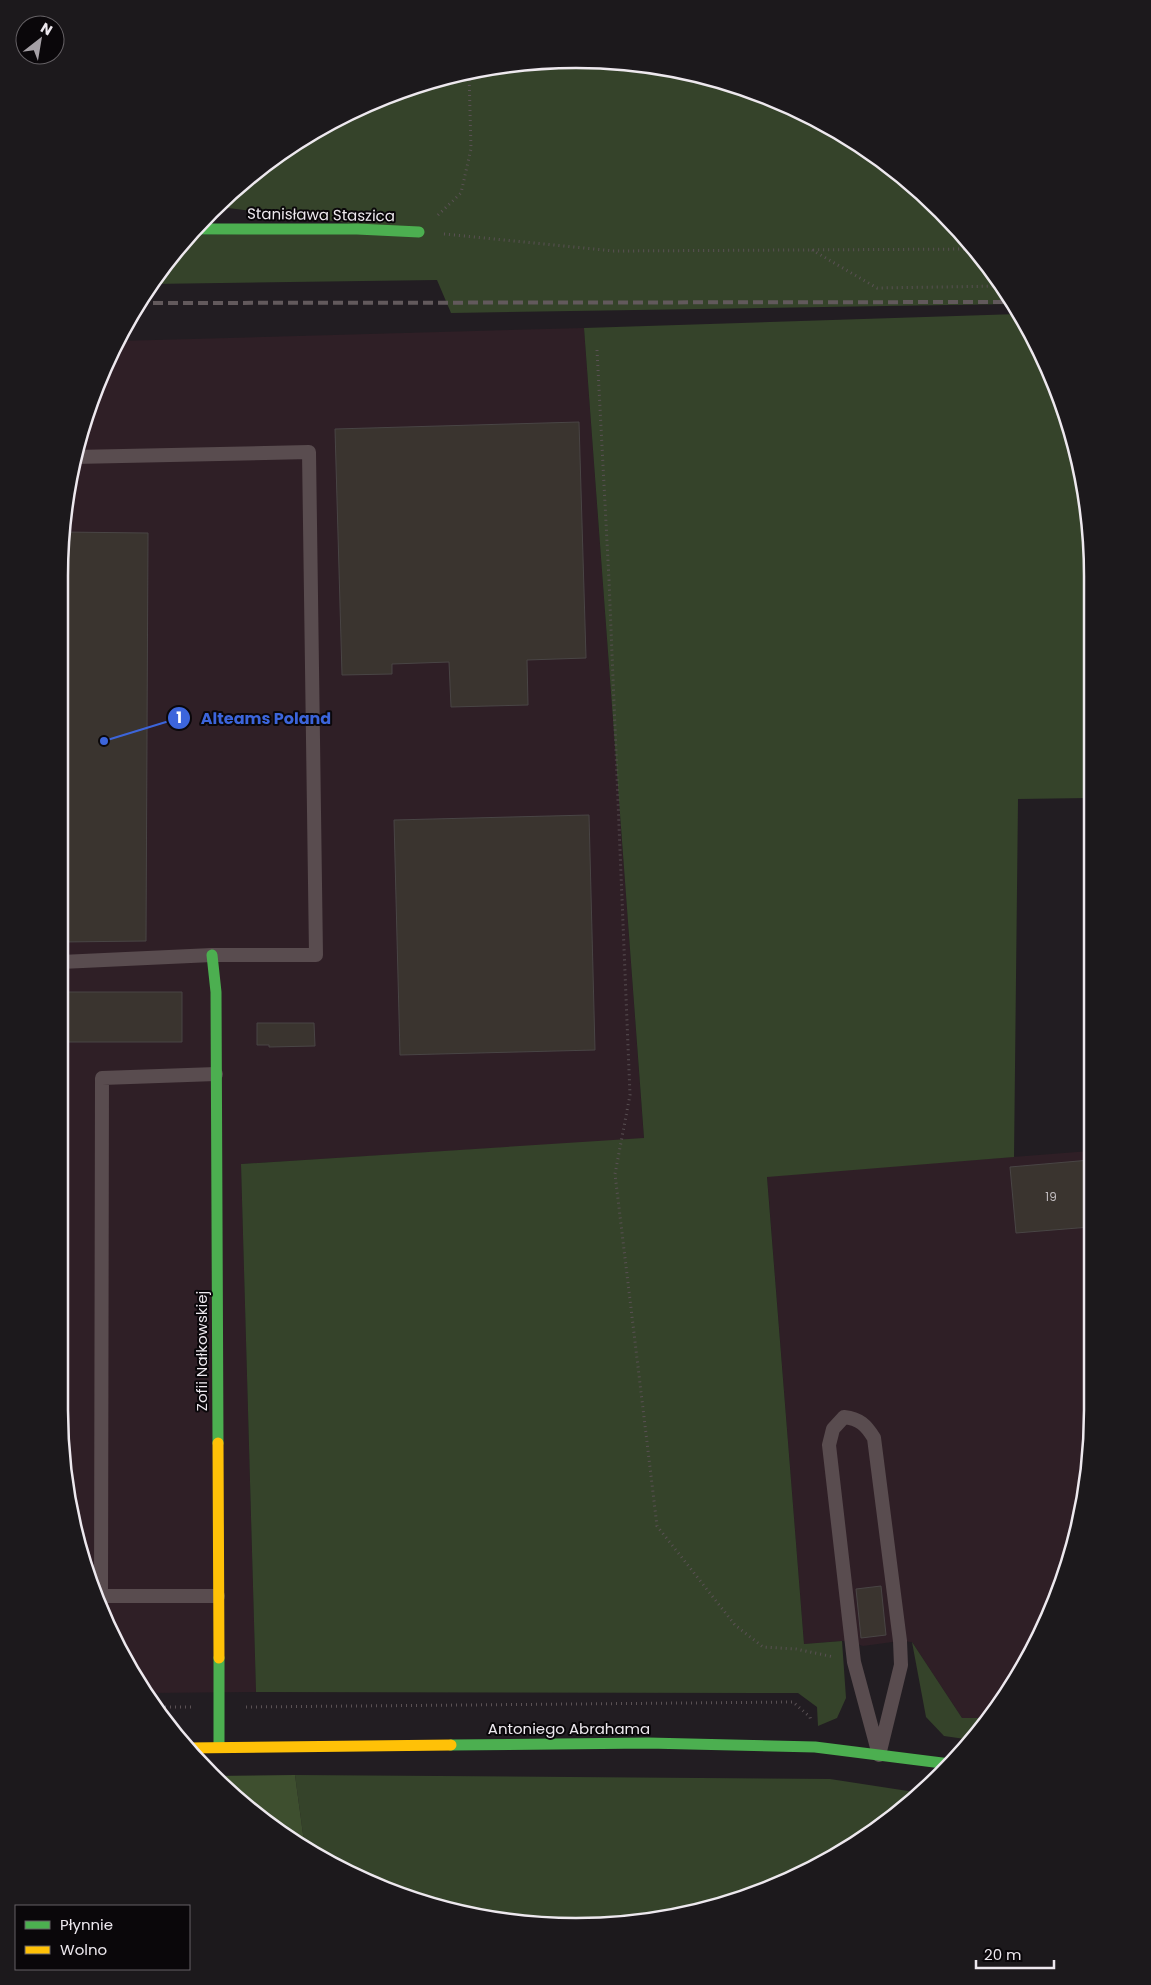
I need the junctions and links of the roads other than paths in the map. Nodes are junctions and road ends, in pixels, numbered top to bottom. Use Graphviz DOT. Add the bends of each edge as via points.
graph roads {
  1 [pos="205,229"];
  2 [pos="418,232"];
  3 [pos="82,457"];
  4 [pos="212,955"];
  5 [pos="68,962"];
  6 [pos="216,1074"];
  7 [pos="101,1591"];
  8 [pos="103,1596"];
  9 [pos="218,1596"];
  10 [pos="198,1748"];
  11 [pos="218,1748"];
  12 [pos="879,1755"];
  13 [pos="940,1763"];
  1 -- 2 [label="street, Stanisława Staszica" via="358,228"];
  3 -- 4 [label="lane" via="309,452 316,955"];
  4 -- 5 [label="lane"];
  4 -- 6 [label="street, Zofii Nałkowskiej" via="216,992"];
  6 -- 7 [label="lane" via="102,1078"];
  6 -- 9 [label="street, Zofii Nałkowskiej"];
  8 -- 9 [label="lane"];
  9 -- 11 [label="street, Zofii Nałkowskiej"];
  10 -- 11 [label="street, Antoniego Abrahama"];
  11 -- 12 [label="street, Antoniego Abrahama" via="648,1744 815,1747"];
  12 -- 12 [label="lane" via="854,1662 829,1445 833,1429 844,1417 866,1425 874,1438 900,1641 901,1665"];
  12 -- 13 [label="street, Antoniego Abrahama"];
}
